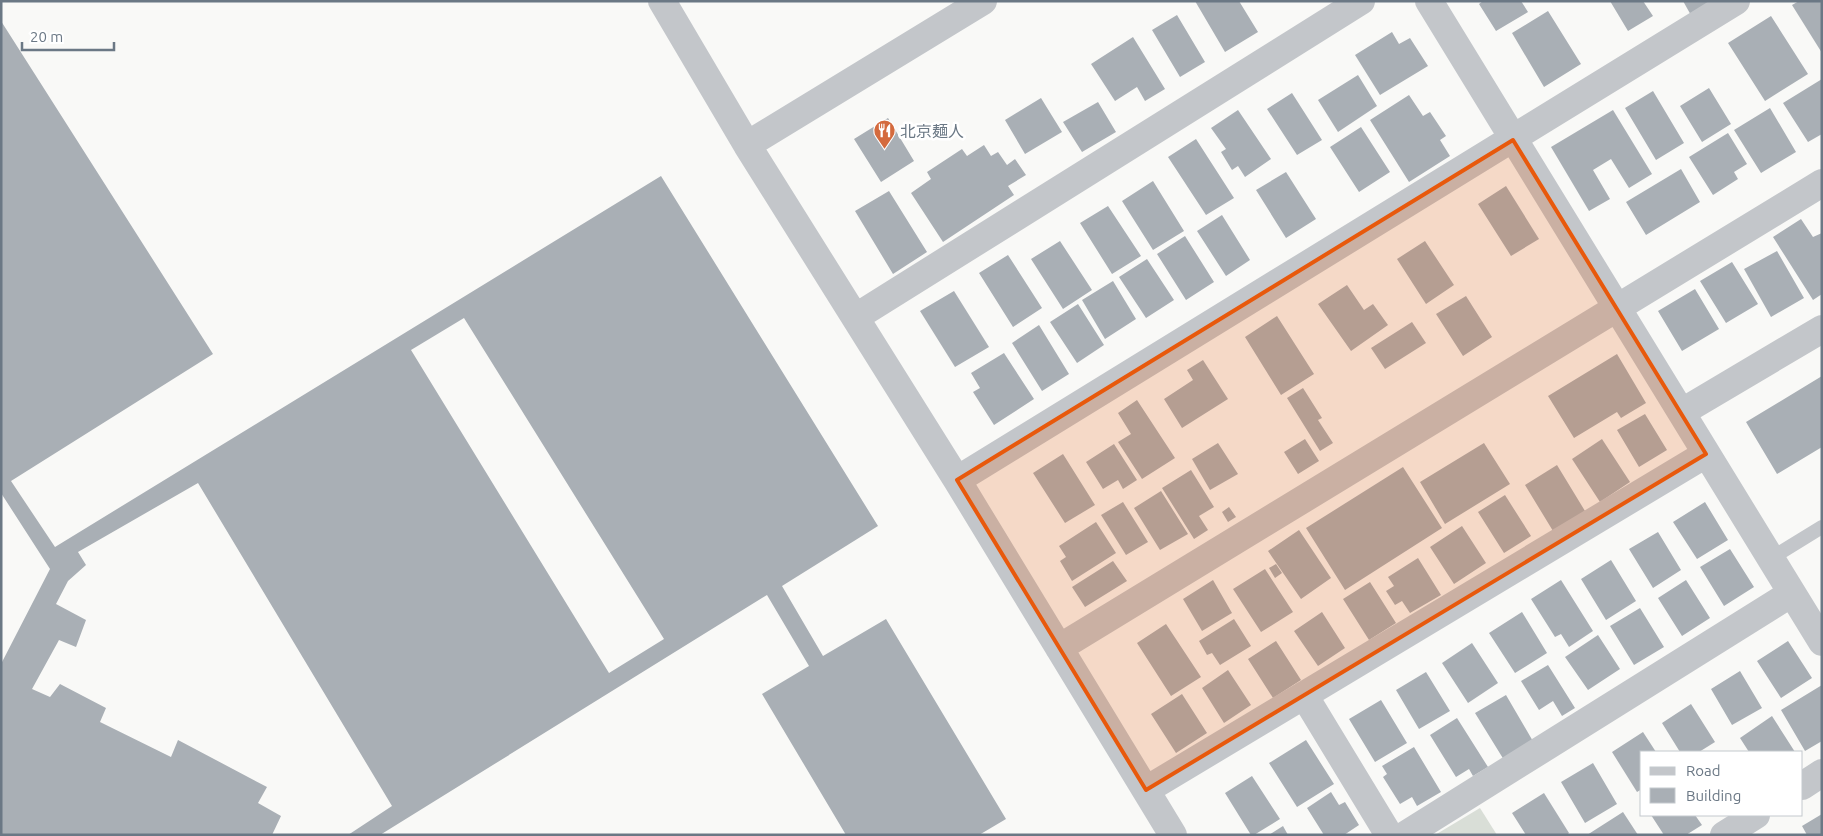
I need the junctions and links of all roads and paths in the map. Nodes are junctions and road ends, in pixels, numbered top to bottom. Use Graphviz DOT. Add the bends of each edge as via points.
graph roads {
  1 [pos="662,1"];
  2 [pos="983,1"];
  3 [pos="1361,1"];
  4 [pos="1429,1"];
  5 [pos="1736,1"];
  6 [pos="1513,140"];
  7 [pos="747,145"];
  8 [pos="1822,183"];
  9 [pos="1617,309"];
  10 [pos="856,317"];
  11 [pos="1822,328"];
  12 [pos="1682,412"];
  13 [pos="1706,454"];
  14 [pos="957,480"];
  15 [pos="1822,527"];
  16 [pos="1770,559"];
  17 [pos="1792,593"];
  18 [pos="1822,642"];
  19 [pos="1059,648"];
  20 [pos="1304,695"];
  21 [pos="1822,773"];
  22 [pos="1803,785"];
  23 [pos="1146,790"];
  24 [pos="1754,816"];
  25 [pos="1173,835"];
  26 [pos="1389,835"];
  27 [pos="1405,835"];
  28 [pos="1724,835"];
  1 -- 7 [label="street"];
  2 -- 7 [label="street"];
  3 -- 10 [label="street"];
  4 -- 6 [label="street"];
  5 -- 6 [label="street"];
  6 -- 9 [label="street"];
  6 -- 14 [label="street"];
  7 -- 10 [label="street"];
  8 -- 9 [label="street"];
  9 -- 12 [label="street"];
  9 -- 19 [label="street"];
  10 -- 14 [label="street"];
  11 -- 12 [label="street"];
  12 -- 13 [label="street"];
  13 -- 16 [label="street"];
  13 -- 20 [label="street"];
  14 -- 19 [label="street"];
  15 -- 16 [label="lane"];
  16 -- 17 [label="street"];
  17 -- 18 [label="street"];
  17 -- 27 [label="street"];
  19 -- 23 [label="street"];
  20 -- 23 [label="street"];
  20 -- 26 [label="street"];
  21 -- 22 [label="street"];
  23 -- 25 [label="street"];
  24 -- 28 [label="street"];
}
